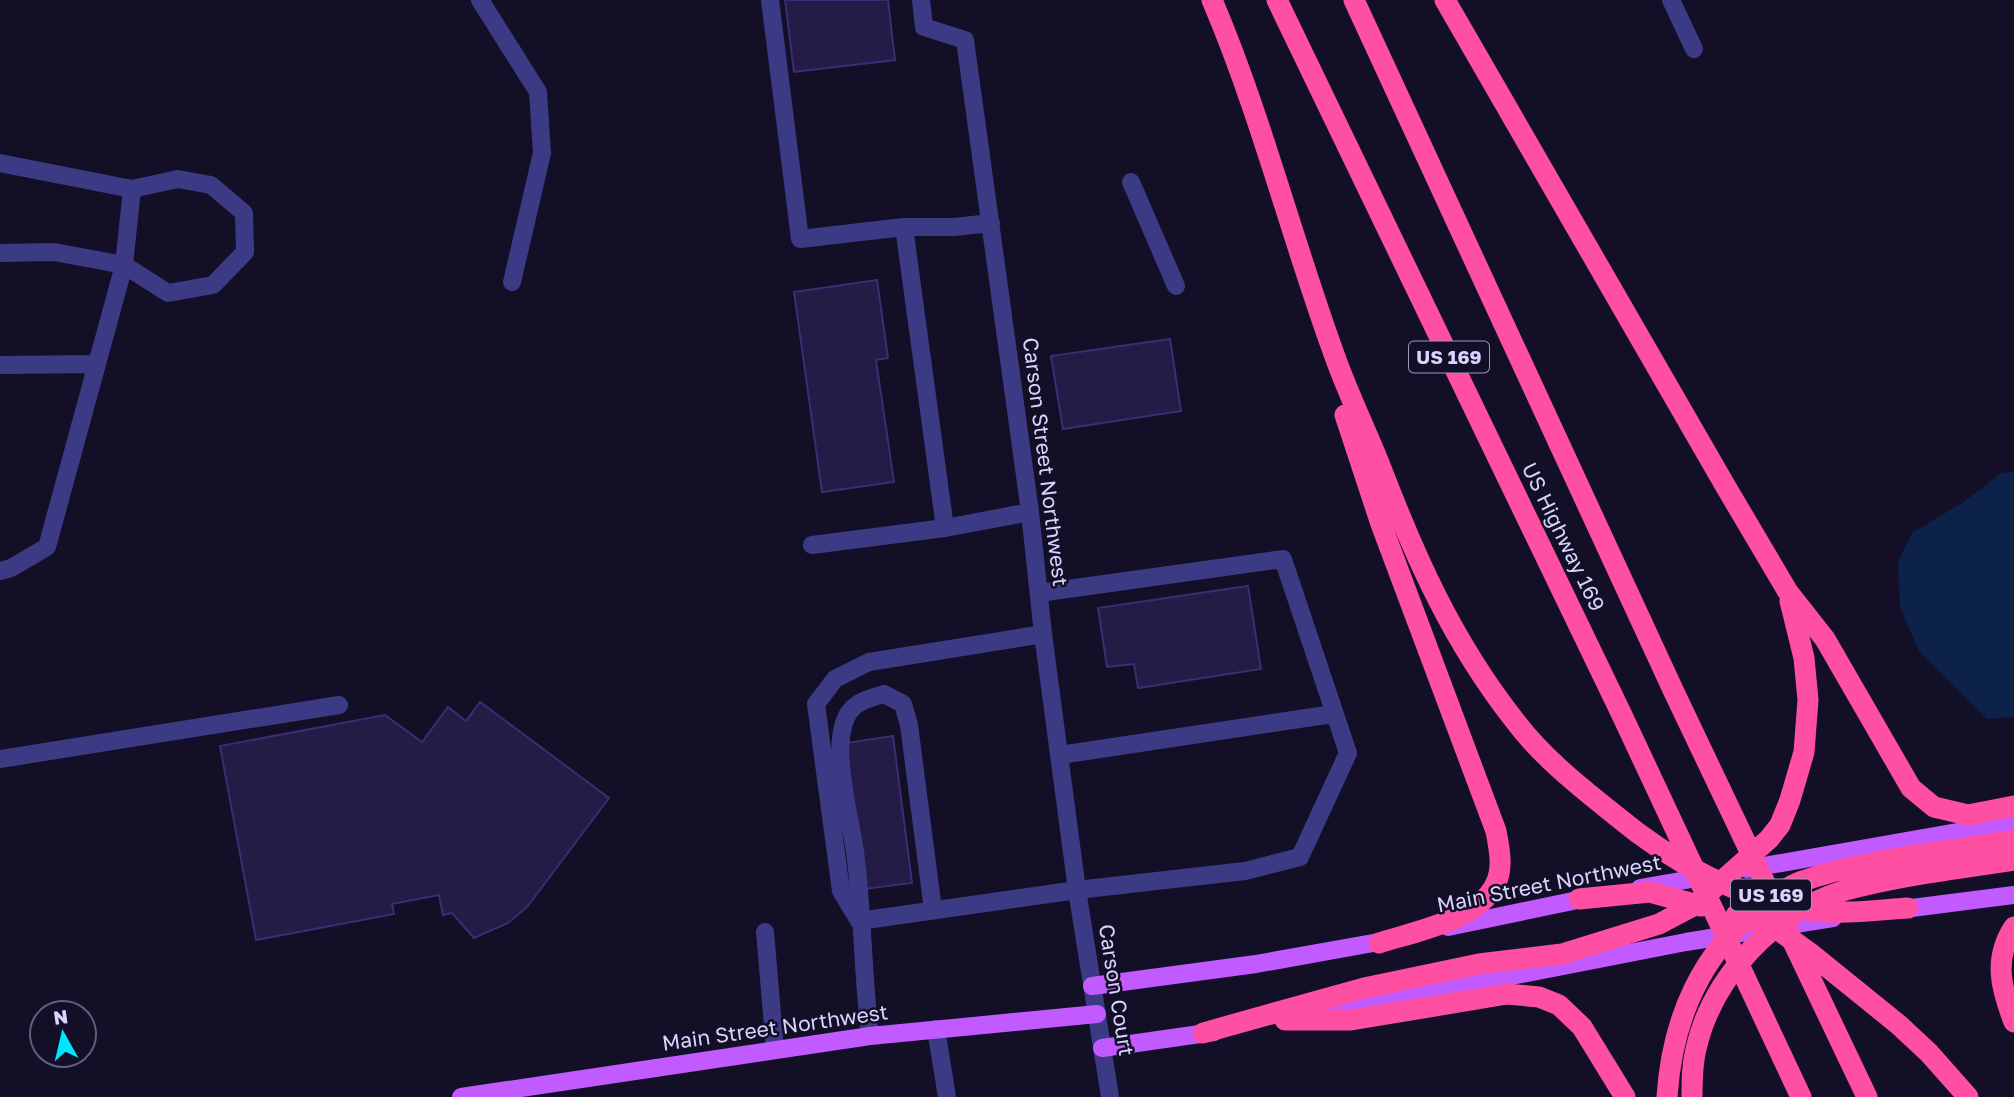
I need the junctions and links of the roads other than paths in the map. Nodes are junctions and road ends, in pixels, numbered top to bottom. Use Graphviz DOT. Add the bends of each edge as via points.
graph roads {
  1 [pos="480,0"];
  2 [pos="770,0"];
  3 [pos="921,0"];
  4 [pos="1212,0"];
  5 [pos="1277,0"];
  6 [pos="1354,0"];
  7 [pos="1445,0"];
  8 [pos="1671,0"];
  9 [pos="1694,50"];
  10 [pos="0,163"];
  11 [pos="1131,182"];
  12 [pos="132,189"];
  13 [pos="991,223"];
  14 [pos="904,227"];
  15 [pos="0,253"];
  16 [pos="124,265"];
  17 [pos="512,282"];
  18 [pos="1175,286"];
  19 [pos="1334,355"];
  20 [pos="97,364"];
  21 [pos="0,365"];
  22 [pos="1030,512"];
  23 [pos="945,528"];
  24 [pos="811,545"];
  25 [pos="0,570"];
  26 [pos="1788,592"];
  27 [pos="1039,593"];
  28 [pos="1043,634"];
  29 [pos="338,705"];
  30 [pos="1333,714"];
  31 [pos="1060,755"];
  32 [pos="0,759"];
  33 [pos="2014,806"];
  34 [pos="2014,822"];
  35 [pos="2014,840"];
  36 [pos="2014,860"];
  37 [pos="1721,876"];
  38 [pos="1077,890"];
  39 [pos="2014,895"];
  40 [pos="1579,900"];
  41 [pos="1770,901"];
  42 [pos="1695,905"];
  43 [pos="1908,908"];
  44 [pos="1804,909"];
  45 [pos="933,910"];
  46 [pos="1746,918"];
  47 [pos="859,921"];
  48 [pos="1774,927"];
  49 [pos="2014,927"];
  50 [pos="765,932"];
  51 [pos="1728,935"];
  52 [pos="1379,943"];
  53 [pos="1093,986"];
  54 [pos="1097,1014"];
  55 [pos="1285,1020"];
  56 [pos="2014,1022"];
  57 [pos="936,1029"];
  58 [pos="1203,1033"];
  59 [pos="870,1036"];
  60 [pos="1102,1048"];
  61 [pos="775,1049"];
  62 [pos="487,1095"];
  63 [pos="461,1097"];
  64 [pos="947,1097"];
  65 [pos="1110,1097"];
  66 [pos="1625,1097"];
  67 [pos="1667,1097"];
  68 [pos="1692,1097"];
  69 [pos="1801,1097"];
  70 [pos="1867,1097"];
  71 [pos="1968,1097"];
  1 -- 17 [label="street" via="538,92 542,153"];
  2 -- 14 [label="street" via="800,239"];
  3 -- 13 [label="street, Carson Street Northwest" via="924,27 965,40"];
  4 -- 19 [label="highway" via="1243,72"];
  5 -- 69 [label="highway, US Highway 169 / US 169"];
  6 -- 70 [label="highway, US Highway 169 / US 169"];
  7 -- 26 [label="highway"];
  8 -- 9 [label="street"];
  10 -- 12 [label="street"];
  11 -- 18 [label="street"];
  12 -- 16 [label="street"];
  12 -- 16 [label="street" via="178,179 211,184 244,213 245,252 213,285 168,293"];
  13 -- 14 [label="street"];
  13 -- 22 [label="street, Carson Street Northwest"];
  14 -- 23 [label="street"];
  15 -- 16 [label="street" via="54,252"];
  16 -- 20 [label="street"];
  19 -- 37 [label="highway" via="1434,598 1516,723 1546,755 1636,832"];
  19 -- 52 [label="highway" via="1344,412 1381,524 1496,831 1501,858 1495,885 1478,905 1452,920"];
  20 -- 21 [label="street"];
  20 -- 25 [label="street" via="47,547"];
  22 -- 23 [label="street"];
  22 -- 27 [label="street, Carson Street Northwest"];
  23 -- 24 [label="street"];
  26 -- 33 [label="highway" via="1825,639 1911,788 1924,801 1968,815"];
  26 -- 37 [label="highway" via="1806,677 1804,751 1780,825"];
  27 -- 28 [label="street, Carson Street Northwest"];
  27 -- 30 [label="street" via="1283,559"];
  28 -- 31 [label="street, Carson Street Northwest"];
  28 -- 47 [label="street" via="869,662 835,679 816,704 841,891"];
  29 -- 32 [label="street"];
  30 -- 31 [label="street"];
  30 -- 38 [label="street" via="1348,754 1300,857 1245,871"];
  31 -- 38 [label="street, Carson Street Northwest"];
  34 -- 37 [label="main road, Main Street Northwest"];
  35 -- 41 [label="highway" via="1830,873 1798,883"];
  36 -- 44 [label="highway" via="1846,890"];
  37 -- 40 [label="main road, Main Street Northwest"];
  37 -- 41 [label="highway"];
  37 -- 42 [label="highway"];
  38 -- 45 [label="street"];
  38 -- 53 [label="street, Carson Court"];
  39 -- 43 [label="main road"];
  40 -- 42 [label="highway" via="1650,892"];
  40 -- 52 [label="main road, Main Street Northwest"];
  41 -- 44 [label="highway"];
  41 -- 46 [label="highway"];
  42 -- 46 [label="highway"];
  42 -- 58 [label="highway" via="1658,924 1562,954 1479,964 1364,988"];
  43 -- 44 [label="highway"];
  43 -- 48 [label="main road"];
  44 -- 48 [label="highway"];
  45 -- 47 [label="street"];
  45 -- 47 [label="street" via="909,725 903,704 884,694 858,701 844,721 840,745 857,863"];
  46 -- 48 [label="highway"];
  46 -- 51 [label="highway"];
  47 -- 59 [label="street"];
  48 -- 51 [label="main road"];
  48 -- 68 [label="highway" via="1733,972 1706,1017 1694,1057"];
  48 -- 71 [label="highway" via="1899,1025"];
  49 -- 56 [label="highway" via="2002,949 2000,974"];
  50 -- 61 [label="street"];
  51 -- 55 [label="main road"];
  51 -- 67 [label="highway" via="1681,1015"];
  52 -- 53 [label="main road, Main Street Northwest"];
  53 -- 54 [label="street, Carson Court"];
  54 -- 57 [label="main road, Main Street Northwest"];
  54 -- 60 [label="street, Carson Court"];
  55 -- 58 [label="main road"];
  55 -- 66 [label="highway" via="1351,1020 1507,994 1539,997 1559,1005 1582,1027"];
  57 -- 59 [label="main road, Main Street Northwest"];
  57 -- 64 [label="street"];
  58 -- 60 [label="main road"];
  59 -- 61 [label="main road, Main Street Northwest"];
  60 -- 65 [label="street, Carson Court"];
  61 -- 62 [label="main road, Main Street Northwest"];
  62 -- 63 [label="main road, Main Street Northwest"];
}
